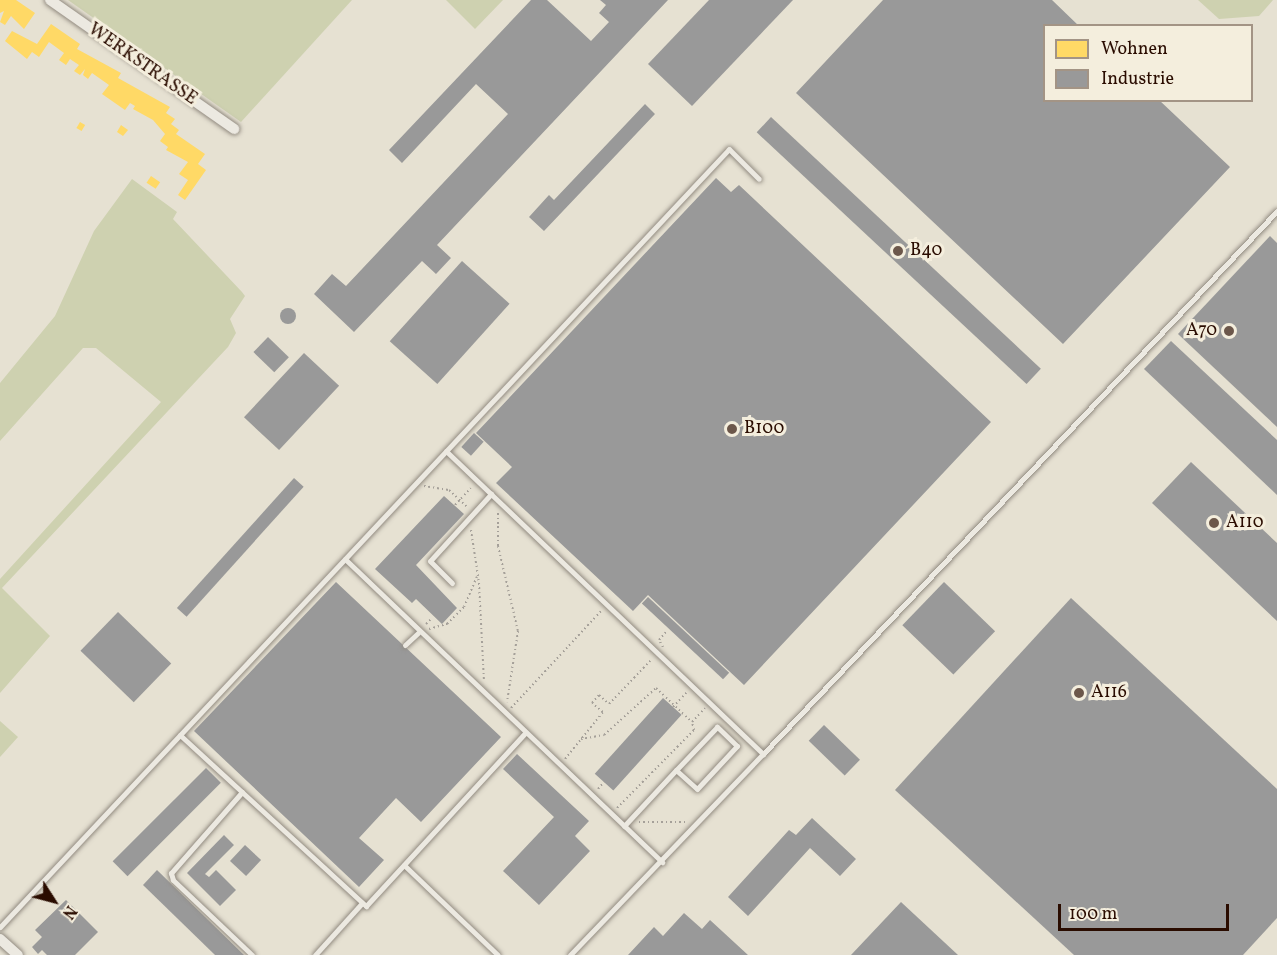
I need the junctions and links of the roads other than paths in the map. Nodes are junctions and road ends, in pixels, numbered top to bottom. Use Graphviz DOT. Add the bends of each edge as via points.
graph roads {
  1 [pos="50,0"];
  2 [pos="234,129"];
  3 [pos="759,178"];
  4 [pos="1277,211"];
  5 [pos="446,451"];
  6 [pos="491,494"];
  7 [pos="345,559"];
  8 [pos="452,583"];
  9 [pos="418,633"];
  10 [pos="405,645"];
  11 [pos="525,733"];
  12 [pos="180,735"];
  13 [pos="763,754"];
  14 [pos="676,770"];
  15 [pos="242,792"];
  16 [pos="625,824"];
  17 [pos="662,862"];
  18 [pos="404,864"];
  19 [pos="362,903"];
  20 [pos="0,927"];
  21 [pos="0,939"];
  22 [pos="18,955"];
  23 [pos="252,955"];
  24 [pos="315,955"];
  25 [pos="498,955"];
  26 [pos="570,955"];
  1 -- 2 [label="street, WERKSTRASSE"];
  3 -- 5 [label="lane" via="729,149"];
  4 -- 13 [label="lane"];
  5 -- 6 [label="lane"];
  5 -- 7 [label="lane"];
  6 -- 8 [label="lane" via="430,561"];
  6 -- 13 [label="lane"];
  7 -- 9 [label="lane"];
  7 -- 12 [label="lane"];
  9 -- 10 [label="lane"];
  9 -- 11 [label="lane"];
  11 -- 16 [label="lane"];
  11 -- 18 [label="lane"];
  12 -- 15 [label="lane"];
  12 -- 20 [label="lane"];
  13 -- 17 [label="lane"];
  14 -- 14 [label="lane" via="697,789 737,746 717,727"];
  14 -- 16 [label="lane"];
  15 -- 19 [label="lane"];
  15 -- 23 [label="lane" via="171,873 173,880"];
  16 -- 17 [label="lane"];
  17 -- 26 [label="lane"];
  18 -- 19 [label="lane" via="366,906"];
  18 -- 25 [label="lane"];
  19 -- 24 [label="lane"];
  21 -- 22 [label="street"];
}
